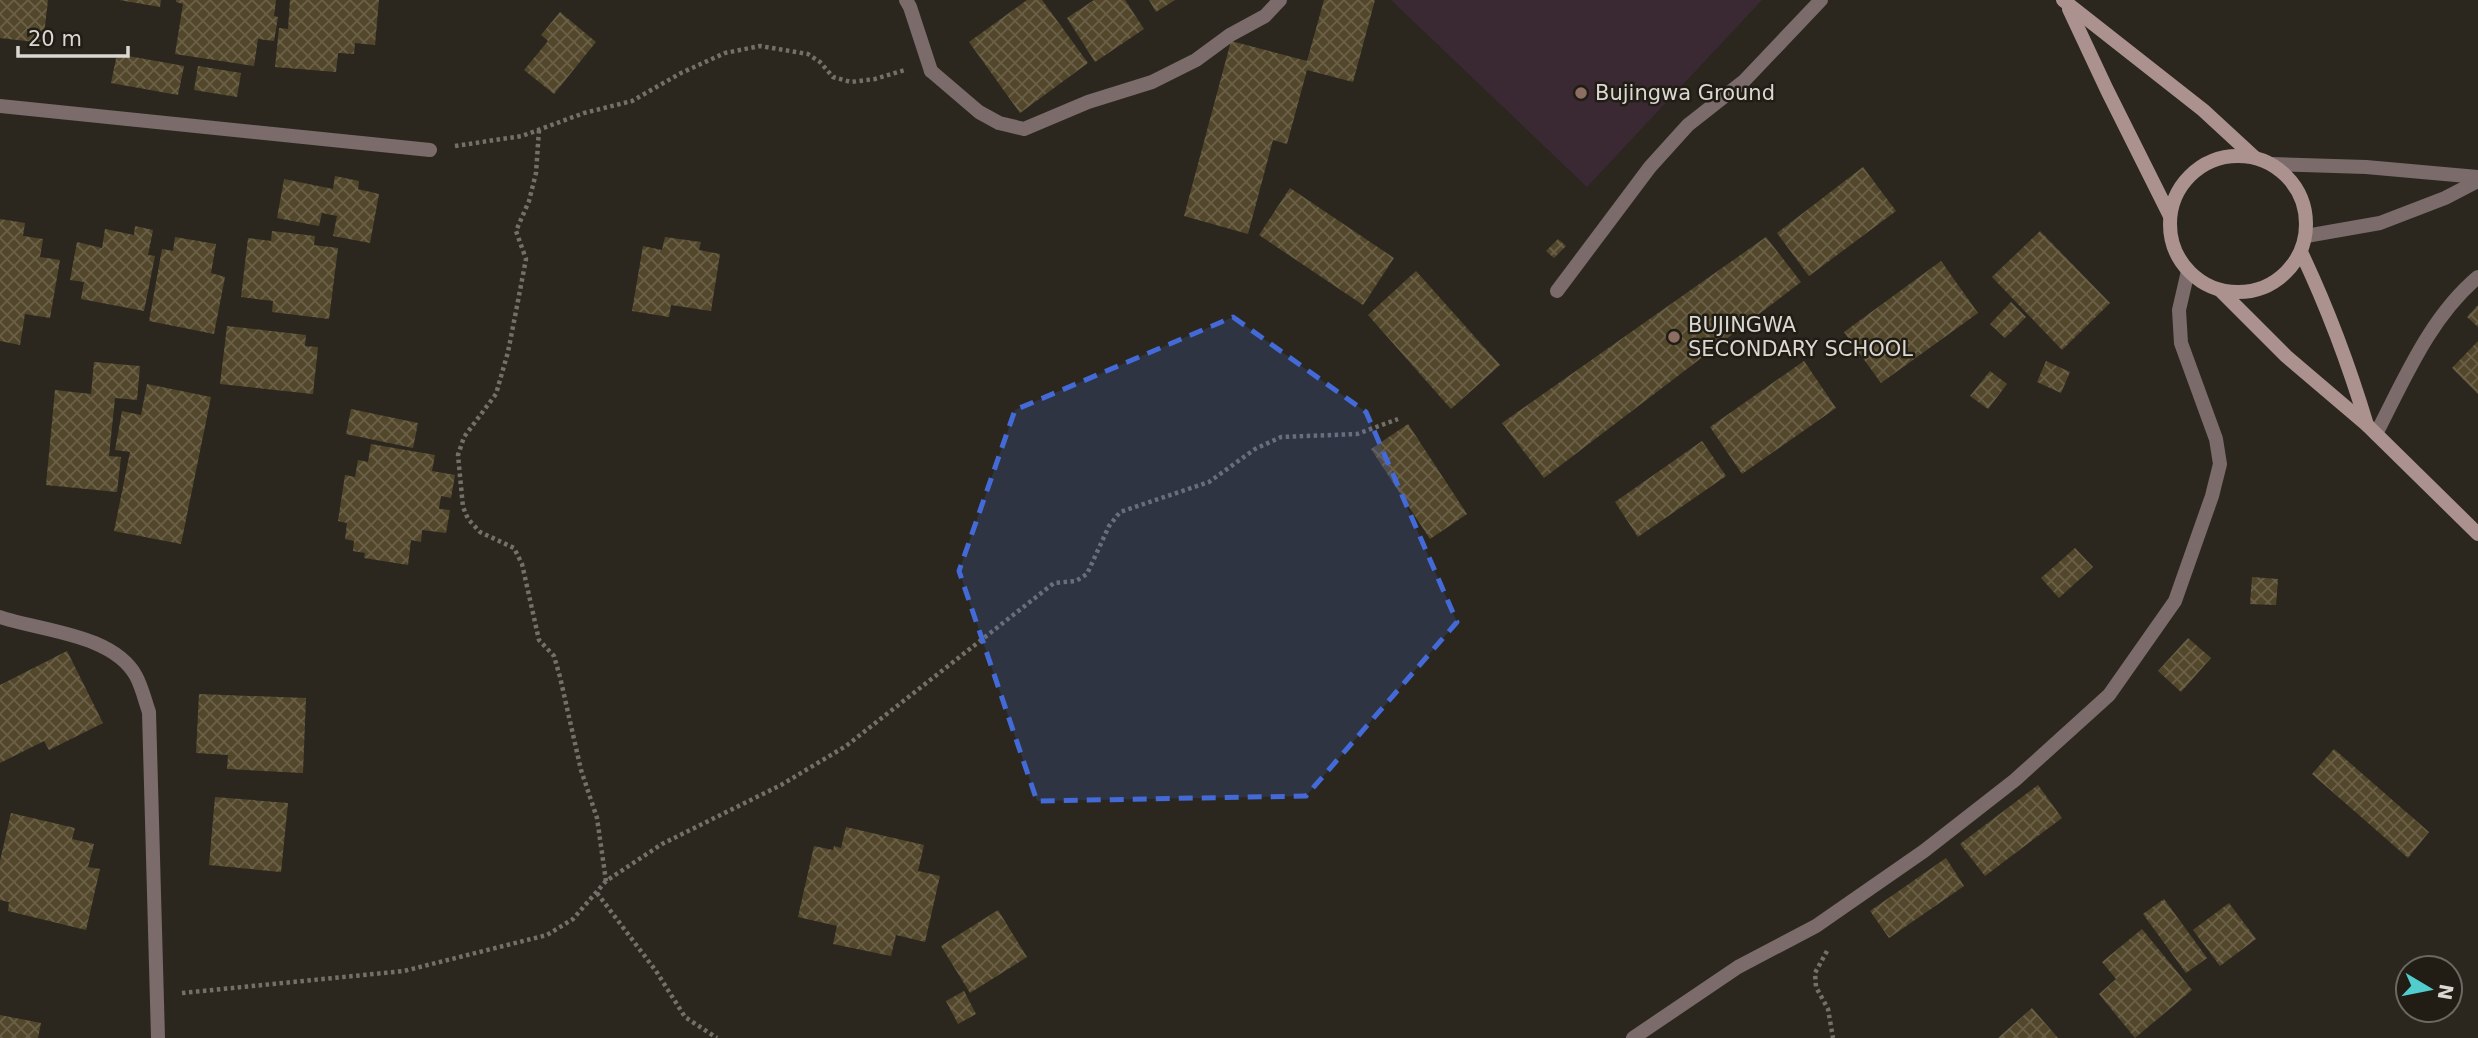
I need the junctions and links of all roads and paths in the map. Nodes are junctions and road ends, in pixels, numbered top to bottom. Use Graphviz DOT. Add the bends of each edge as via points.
graph roads {
  1 [pos="906,0"];
  2 [pos="1280,0"];
  3 [pos="1821,0"];
  4 [pos="2065,3"];
  5 [pos="931,71"];
  6 [pos="0,106"];
  7 [pos="540,130"];
  8 [pos="429,150"];
  9 [pos="2254,157"];
  10 [pos="2272,164"];
  11 [pos="2478,179"];
  12 [pos="2170,216"];
  13 [pos="2306,236"];
  14 [pos="2301,252"];
  15 [pos="2188,271"];
  16 [pos="2478,277"];
  17 [pos="1557,291"];
  18 [pos="2221,291"];
  19 [pos="1398,419"];
  20 [pos="2372,429"];
  21 [pos="2478,534"];
  22 [pos="0,617"];
  23 [pos="606,881"];
  24 [pos="597,892"];
  25 [pos="1830,945"];
  26 [pos="157,996"];
  27 [pos="158,1038"];
  28 [pos="717,1038"];
  29 [pos="1633,1038"];
  30 [pos="1833,1038"];
  1 -- 5 [label="street"];
  2 -- 5 [label="street" via="1265,16 1196,60 1152,82 1024,129 979,112"];
  3 -- 17 [label="street" via="1744,81 1689,125 1650,167"];
  4 -- 9 [label="main road" via="2203,110"];
  4 -- 12 [label="main road"];
  5 -- 7 [label="path" via="906,70 851,82 833,77 808,54 760,46 725,53 632,101"];
  6 -- 8 [label="street"];
  7 -- 8 [label="path"];
  7 -- 23 [label="path" via="530,201 516,231 526,259 508,352 495,394 464,437 458,455 468,519 480,531 514,548 522,564 539,640 554,656 597,818"];
  9 -- 10 [label="main road"];
  9 -- 12 [label="main road" via="2234,155 2199,168 2185,181"];
  10 -- 11 [label="street" via="2366,167"];
  10 -- 13 [label="main road" via="2300,195"];
  11 -- 13 [label="street" via="2445,198 2380,223"];
  12 -- 15 [label="main road" via="2177,255"];
  13 -- 14 [label="main road"];
  14 -- 18 [label="main road" via="2277,282 2241,293"];
  14 -- 20 [label="main road" via="2329,311"];
  15 -- 18 [label="main road"];
  15 -- 29 [label="street" via="2179,310 2181,344 2216,439 2220,464 2175,601 2109,695 2015,780 1924,850 1816,926 1738,967"];
  16 -- 20 [label="street" via="2435,326"];
  18 -- 20 [label="main road" via="2286,356"];
  19 -- 23 [label="path" via="1357,433 1281,438 1255,449 1209,482 1120,512 1087,574 1076,581 1054,583 846,746 781,785 662,844"];
  20 -- 21 [label="main road"];
  22 -- 26 [label="street" via="82,638 116,654 136,675 149,712"];
  23 -- 24 [label="path"];
  24 -- 26 [label="path" via="573,919 547,935 466,957 404,971"];
  24 -- 28 [label="path" via="685,1017"];
  25 -- 30 [label="path" via="1815,973"];
  26 -- 27 [label="street"];
}
